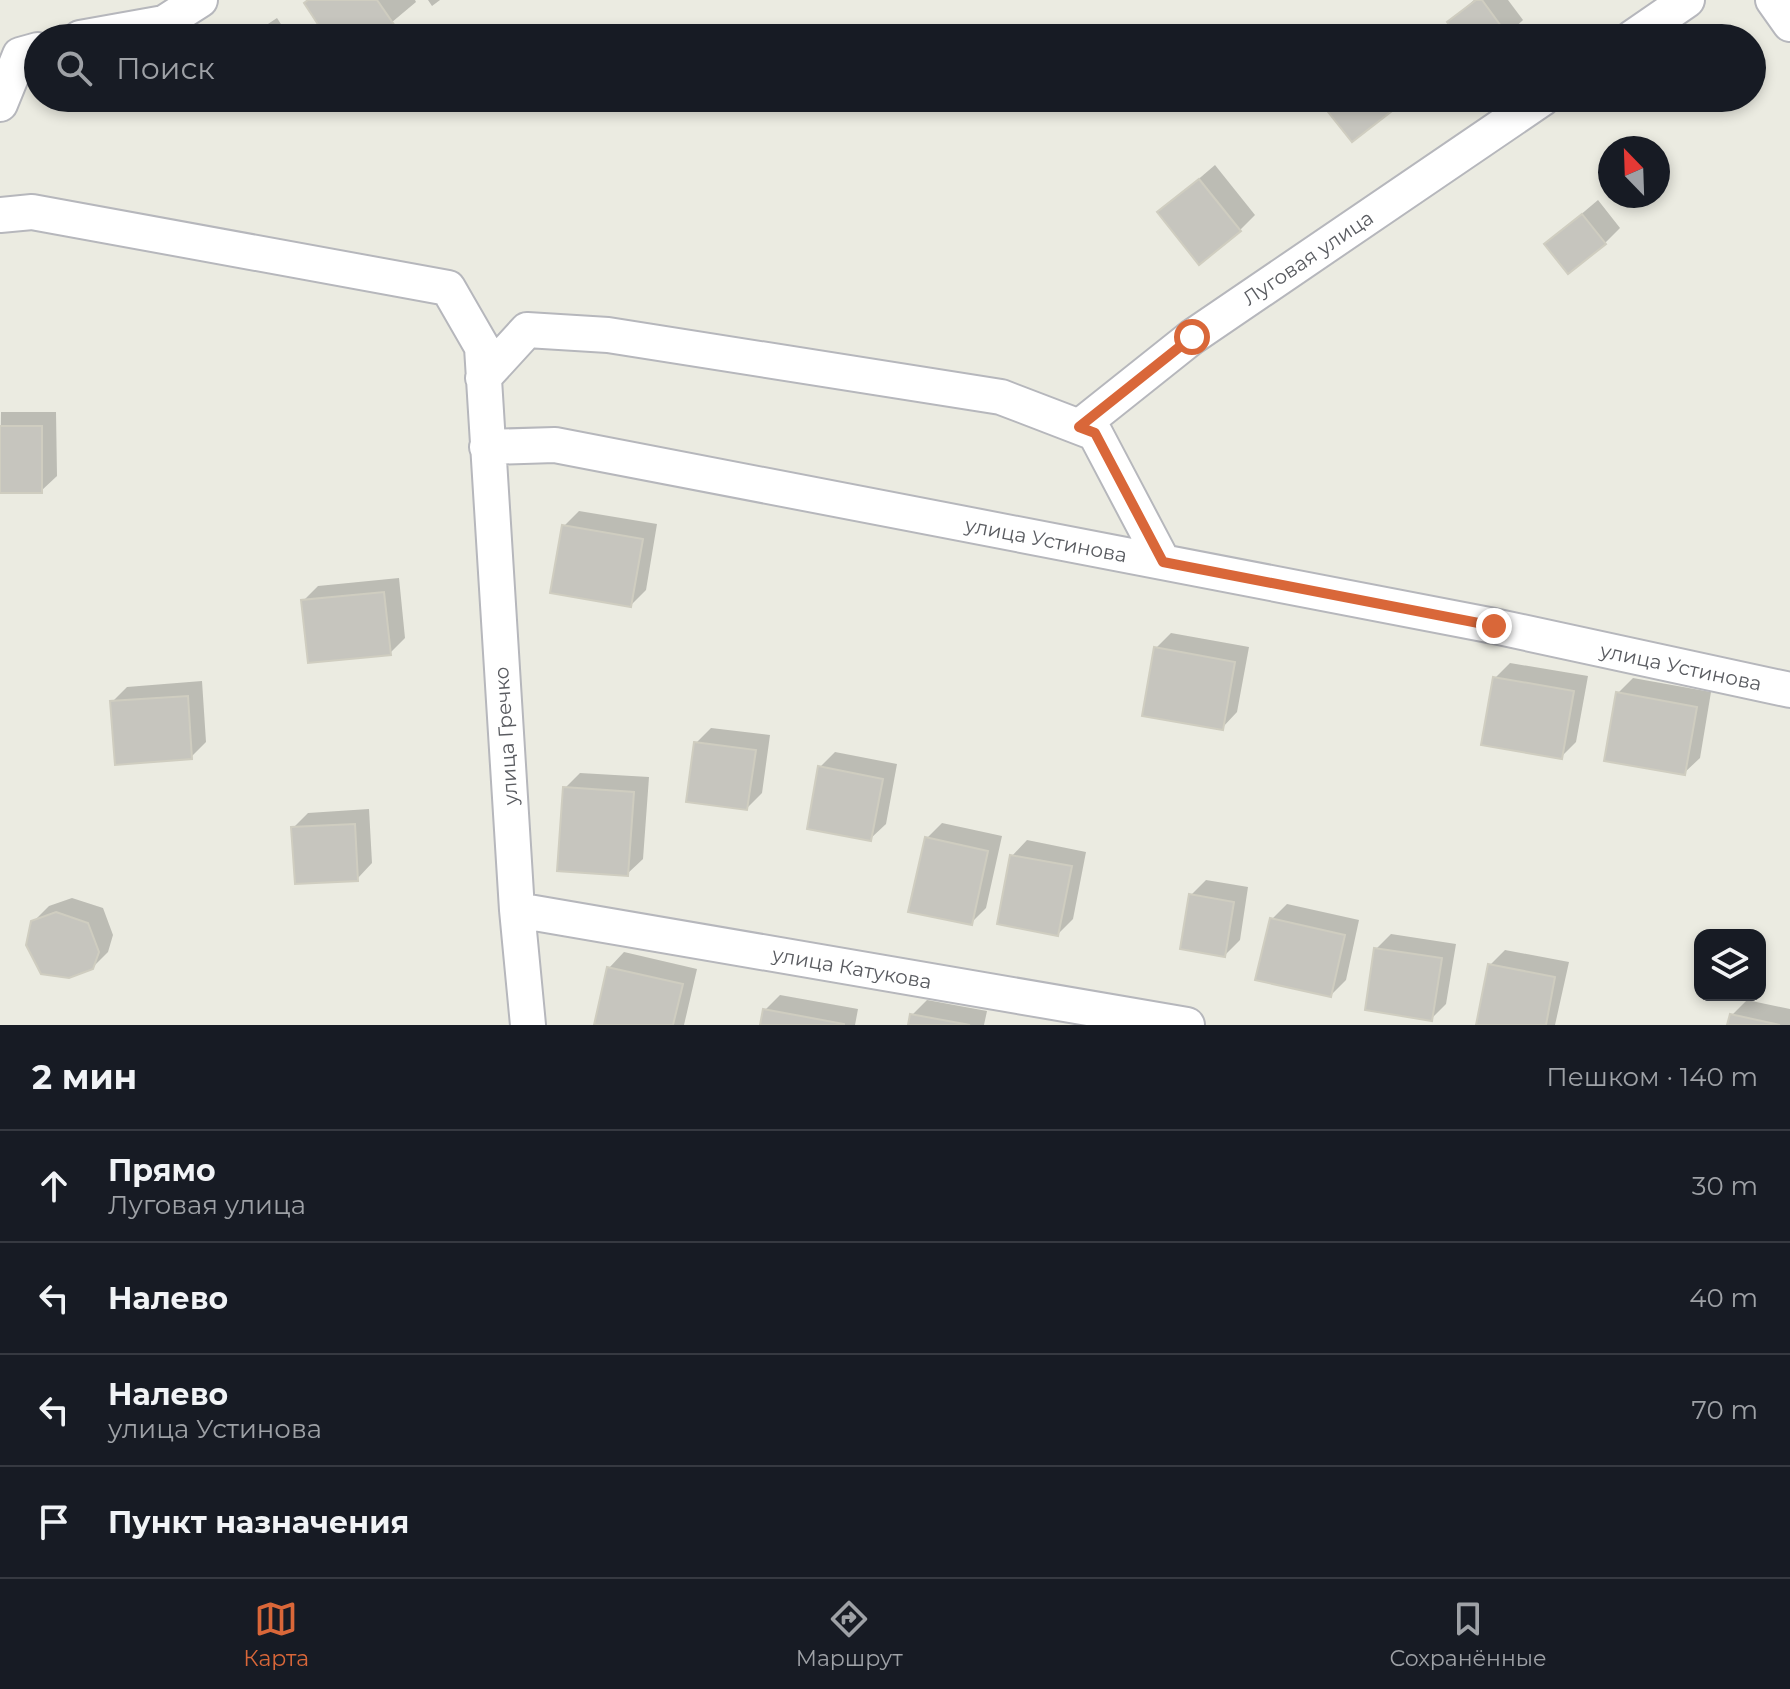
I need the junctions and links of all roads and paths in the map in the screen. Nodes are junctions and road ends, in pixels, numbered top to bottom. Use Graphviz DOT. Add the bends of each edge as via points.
graph roads {
  1 [pos="200,0"];
  2 [pos="1687,0"];
  3 [pos="1773,0"];
  4 [pos="158,24"];
  5 [pos="1652,24"];
  6 [pos="1790,24"];
  7 [pos="24,54"];
  8 [pos="0,104"];
  9 [pos="1522,112"];
  10 [pos="0,215"];
  11 [pos="483,378"];
  12 [pos="1079,427"];
  13 [pos="487,447"];
  14 [pos="1163,562"];
  15 [pos="1790,690"];
  16 [pos="517,910"];
  17 [pos="528,1025"];
  18 [pos="1187,1025"];
  1 -- 4 [label="street"];
  2 -- 5 [label="street"];
  3 -- 6 [label="street"];
  7 -- 8 [label="street"];
  9 -- 12 [label="street, Луговая улица" via="1192,337"];
  10 -- 11 [label="street, улица Гречко" via="32,212 448,288 482,347"];
  11 -- 12 [label="street" via="527,330 608,335 1001,397"];
  11 -- 13 [label="street, улица Гречко"];
  12 -- 14 [label="street" via="1095,433"];
  13 -- 14 [label="street, улица Устинова" via="555,445"];
  13 -- 16 [label="street, улица Гречко"];
  14 -- 15 [label="street, улица Устинова"];
  16 -- 17 [label="street, улица Гречко"];
  16 -- 18 [label="street, улица Катукова"];
}
